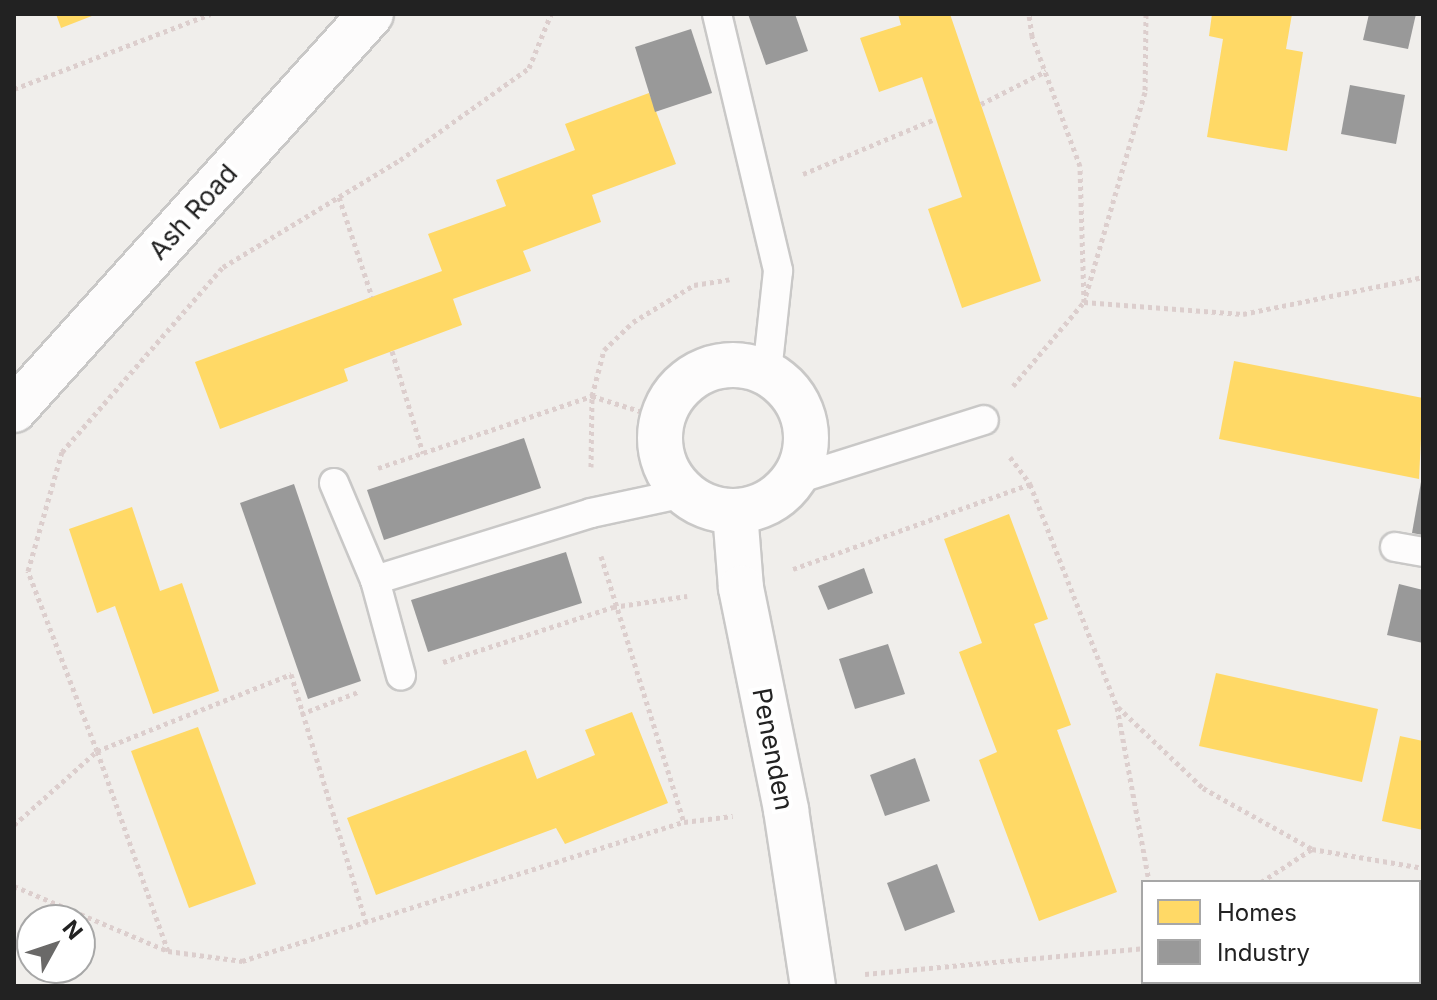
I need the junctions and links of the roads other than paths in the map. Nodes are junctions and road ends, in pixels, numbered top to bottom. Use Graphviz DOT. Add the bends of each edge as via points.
graph roads {
  1 [pos="371,14"];
  2 [pos="717,14"];
  3 [pos="767,372"];
  4 [pos="14,410"];
  5 [pos="984,420"];
  6 [pos="794,480"];
  7 [pos="334,483"];
  8 [pos="684,493"];
  9 [pos="735,512"];
  10 [pos="1395,547"];
  11 [pos="1423,552"];
  12 [pos="375,580"];
  13 [pos="401,676"];
  14 [pos="813,983"];
  1 -- 4 [label="street, Ash Road"];
  2 -- 3 [label="lane" via="778,271"];
  3 -- 6 [label="street" via="787,388 802,412 807,437"];
  3 -- 8 [label="street" via="727,364 702,371 673,395 662,418 660,447 668,472"];
  5 -- 6 [label="lane"];
  6 -- 9 [label="street" via="776,498"];
  7 -- 12 [label="lane"];
  8 -- 9 [label="street" via="709,508"];
  8 -- 12 [label="lane" via="591,513"];
  9 -- 14 [label="street, Penenden" via="741,588 786,810"];
  10 -- 11 [label="lane"];
  12 -- 13 [label="lane"];
}
